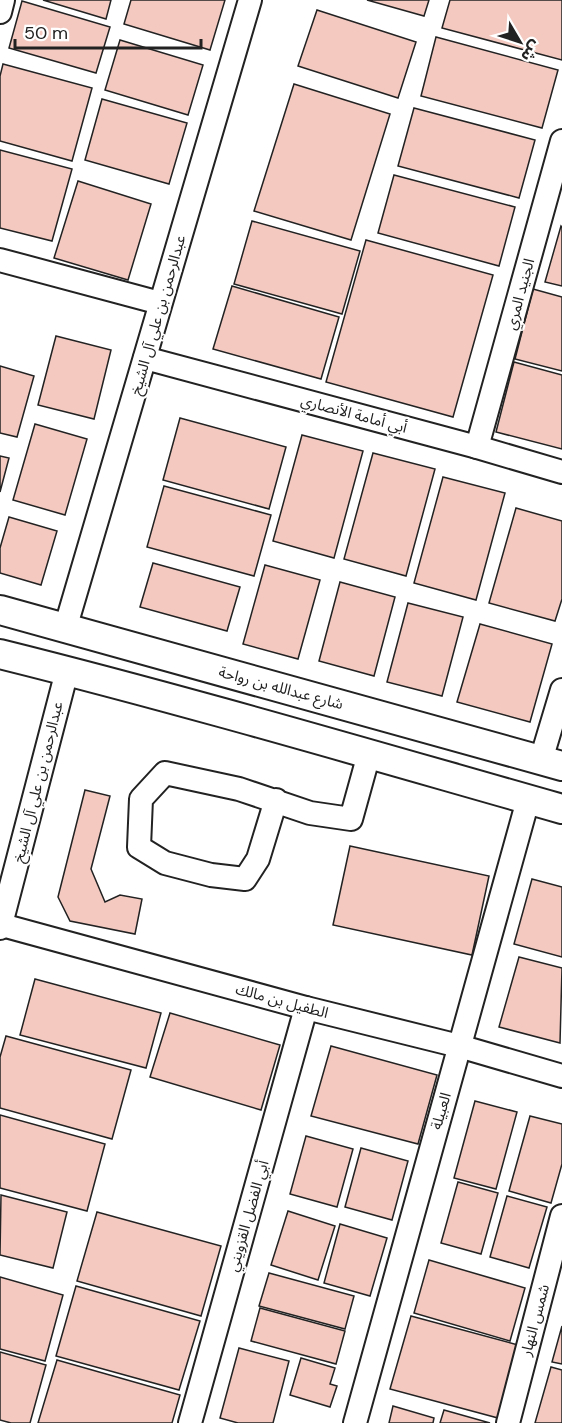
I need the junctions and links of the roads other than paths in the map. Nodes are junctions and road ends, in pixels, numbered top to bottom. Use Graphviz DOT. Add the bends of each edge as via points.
graph roads {
  1 [pos="3,0"];
  2 [pos="250,0"];
  3 [pos="0,12"];
  4 [pos="562,141"];
  5 [pos="0,260"];
  6 [pos="160,303"];
  7 [pos="145,358"];
  8 [pos="477,447"];
  9 [pos="562,472"];
  10 [pos="0,610"];
  11 [pos="65,629"];
  12 [pos="0,654"];
  13 [pos="67,671"];
  14 [pos="562,690"];
  15 [pos="369,754"];
  16 [pos="551,763"];
  17 [pos="276,800"];
  18 [pos="528,800"];
  19 [pos="562,809"];
  20 [pos="1,927"];
  21 [pos="306,1008"];
  22 [pos="459,1046"];
  23 [pos="562,1076"];
  24 [pos="562,1216"];
  25 [pos="190,1423"];
  26 [pos="355,1423"];
  27 [pos="508,1423"];
  1 -- 3 [label="street"];
  2 -- 6 [label="street, عبدالرحمن بن علي آل الشيخ"];
  4 -- 8 [label="street, الجنيد المري"];
  5 -- 6 [label="street"];
  6 -- 7 [label="street, عبدالرحمن بن علي آل الشيخ"];
  7 -- 8 [label="street, أبي أمامة الأنصاري"];
  7 -- 11 [label="street, عبدالرحمن بن علي آل الشيخ"];
  8 -- 9 [label="street, أبي أمامة الأنصاري"];
  10 -- 11 [label="street, شارع عبدالله بن رواحة"];
  11 -- 16 [label="street, شارع عبدالله بن رواحة"];
  12 -- 13 [label="street"];
  13 -- 15 [label="street"];
  13 -- 20 [label="street, عبدالرحمن بن علي آل الشيخ"];
  14 -- 16 [label="street"];
  15 -- 17 [label="street" via="351,819 310,813"];
  15 -- 18 [label="street"];
  17 -- 17 [label="street" via="165,773 141,799 139,847 165,863 245,879 258,859"];
  18 -- 19 [label="street"];
  18 -- 22 [label="street, العبيلة"];
  20 -- 21 [label="street, الطفيل بن مالك"];
  21 -- 22 [label="street, الطفيل بن مالك"];
  21 -- 25 [label="street, أبي الفضل القزويني"];
  22 -- 23 [label="street, الطفيل بن مالك"];
  22 -- 26 [label="street, العبيلة"];
  24 -- 27 [label="street, شمس النهار"];
}
